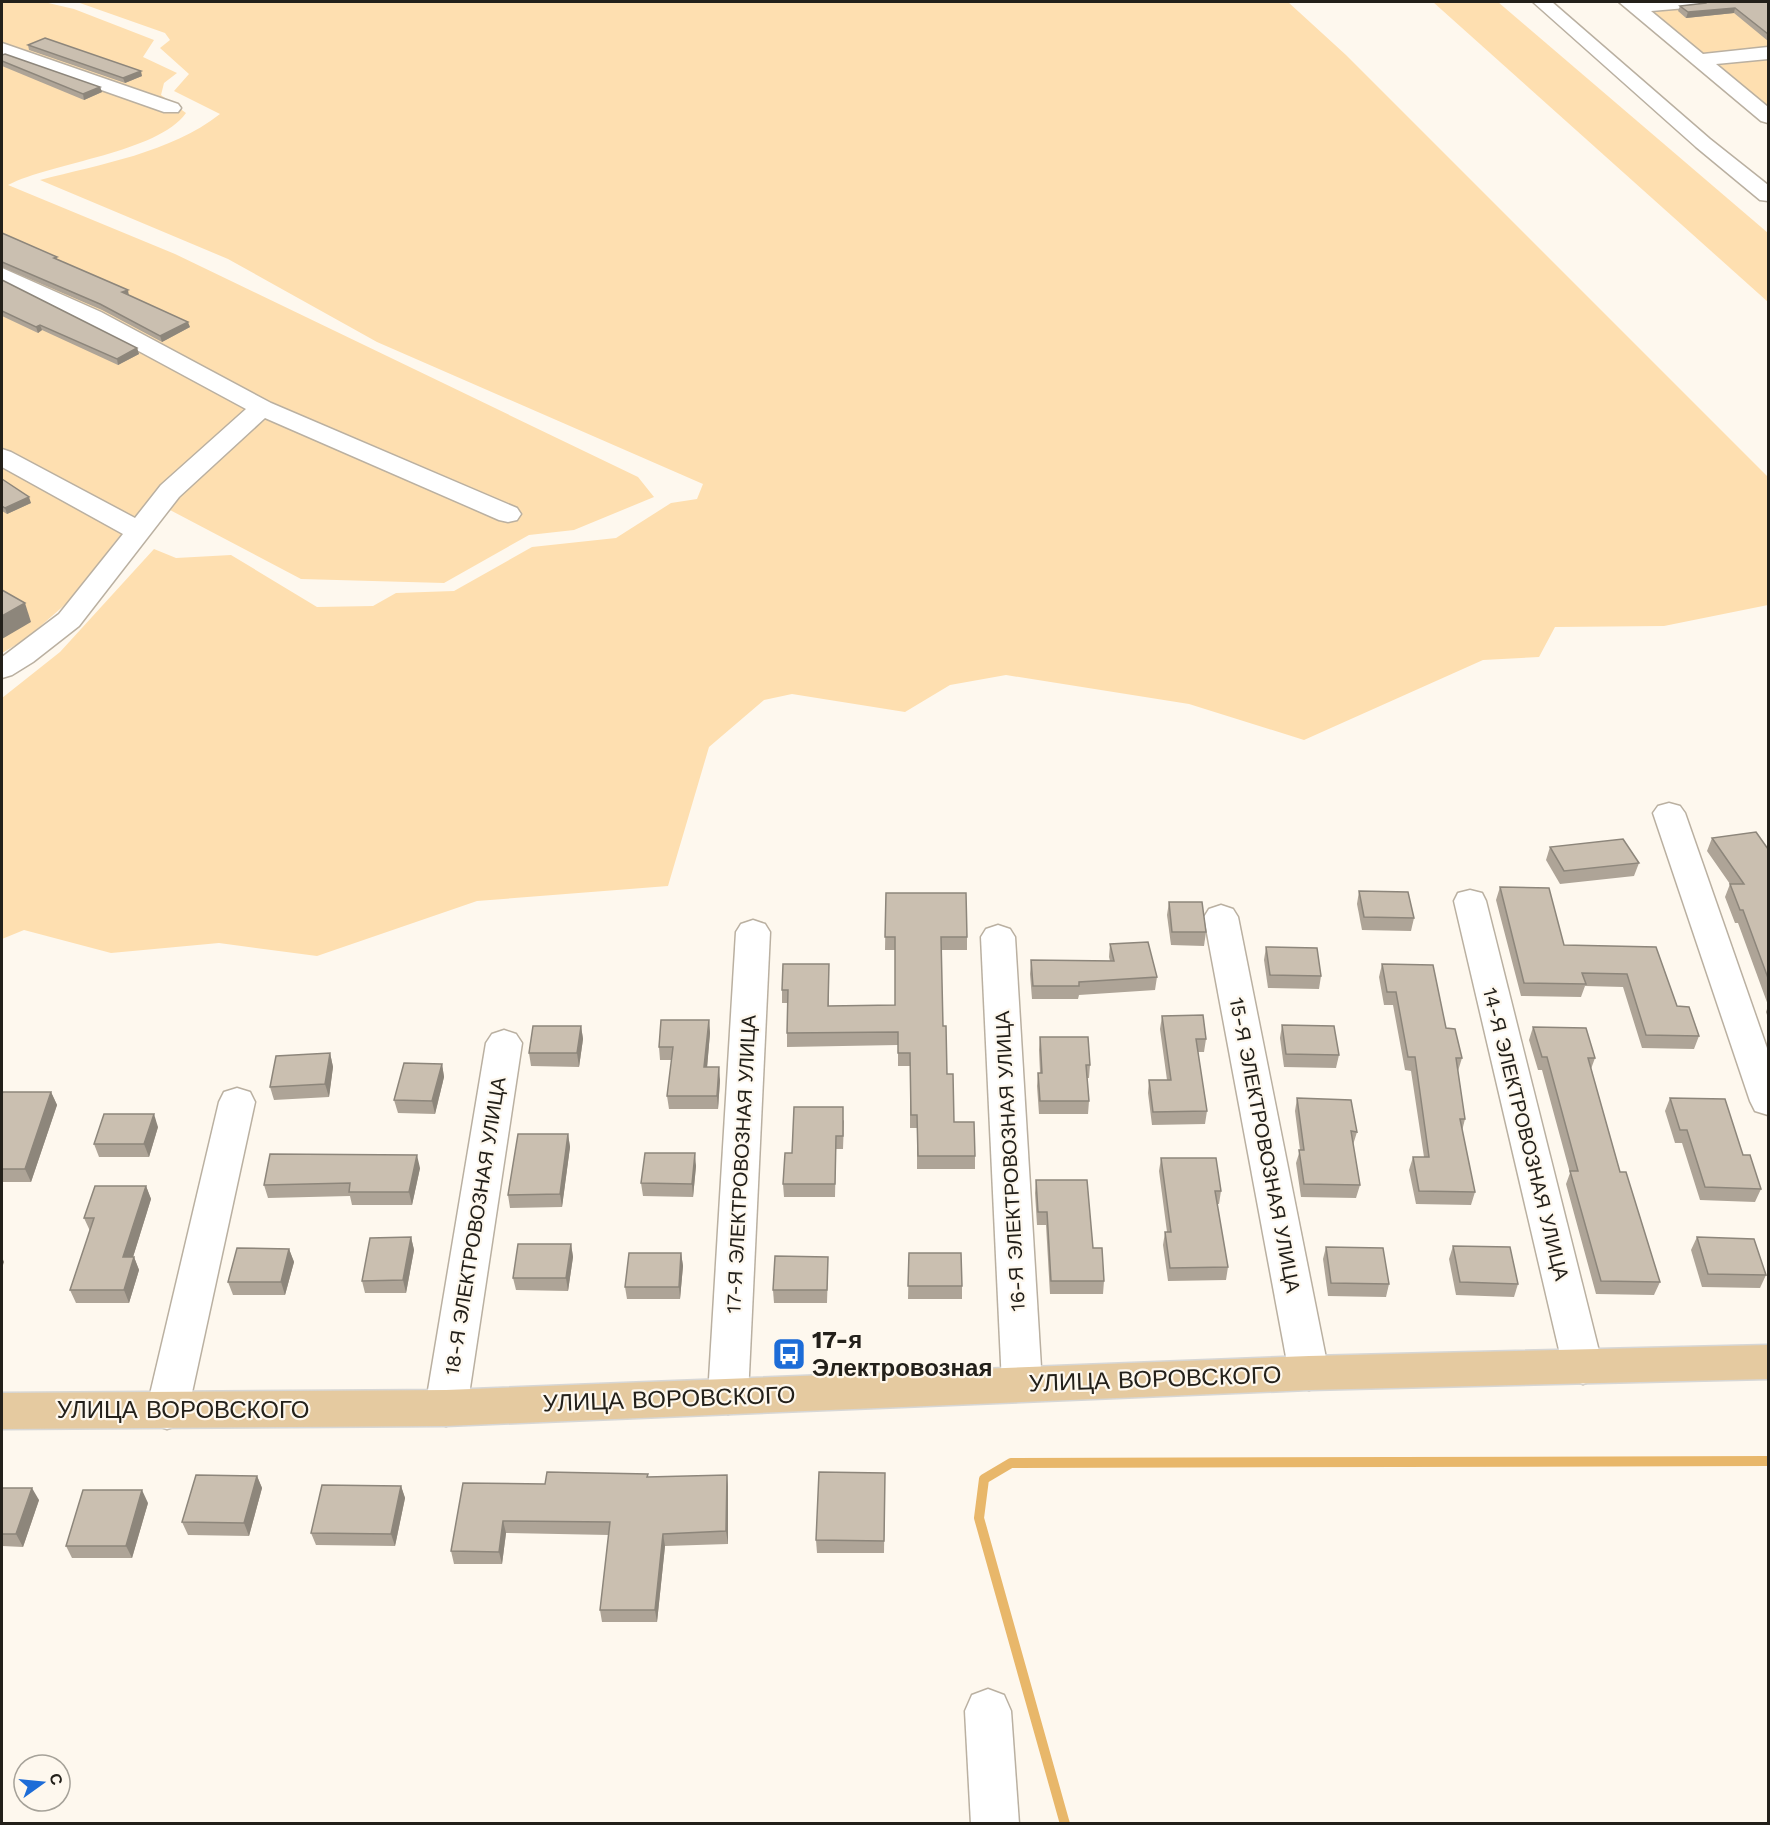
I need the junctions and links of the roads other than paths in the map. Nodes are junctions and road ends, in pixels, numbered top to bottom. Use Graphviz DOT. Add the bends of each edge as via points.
graph roads {
  1 [pos="1542,2"];
  2 [pos="1698,2"];
  3 [pos="1631,4"];
  4 [pos="2,49"];
  5 [pos="1768,53"];
  6 [pos="1702,60"];
  7 [pos="171,108"];
  8 [pos="1768,117"];
  9 [pos="1768,195"];
  10 [pos="2,275"];
  11 [pos="262,408"];
  12 [pos="2,457"];
  13 [pos="508,514"];
  14 [pos="138,531"];
  15 [pos="2,669"];
  16 [pos="1669,813"];
  17 [pos="1470,901"];
  18 [pos="1221,916"];
  19 [pos="753,932"];
  20 [pos="998,937"];
  21 [pos="504,1043"];
  22 [pos="1768,1101"];
  23 [pos="237,1102"];
  24 [pos="1768,1362"];
  25 [pos="1582,1366"];
  26 [pos="1309,1373"];
  27 [pos="1022,1384"];
  28 [pos="728,1396"];
  29 [pos="446,1408"];
  30 [pos="2,1411"];
  31 [pos="167,1411"];
  32 [pos="988,1711"];
  33 [pos="995,1824"];
  1 -- 9 [label="street"];
  2 -- 3 [label="street"];
  3 -- 6 [label="street"];
  4 -- 7 [label="street"];
  5 -- 6 [label="street"];
  6 -- 8 [label="street"];
  10 -- 11 [label="street" via="93,317"];
  11 -- 13 [label="street"];
  11 -- 14 [label="street" via="170,491"];
  12 -- 14 [label="street"];
  14 -- 15 [label="street" via="69,620"];
  16 -- 22 [label="street"];
  17 -- 25 [label="street, 14-Я ЭЛЕКТРОВОЗНАЯ УЛИЦА"];
  18 -- 26 [label="street, 15-Я ЭЛЕКТРОВОЗНАЯ УЛИЦА"];
  19 -- 28 [label="street, 17-Я ЭЛЕКТРОВОЗНАЯ УЛИЦА"];
  20 -- 27 [label="street, 16-Я ЭЛЕКТРОВОЗНАЯ УЛИЦА"];
  21 -- 29 [label="street, 18-Я ЭЛЕКТРОВОЗНАЯ УЛИЦА"];
  23 -- 31 [label="street"];
  24 -- 25 [label="main road, УЛИЦА ВОРОВСКОГО"];
  25 -- 26 [label="main road, УЛИЦА ВОРОВСКОГО"];
  26 -- 27 [label="main road, УЛИЦА ВОРОВСКОГО"];
  27 -- 28 [label="main road, УЛИЦА ВОРОВСКОГО"];
  28 -- 29 [label="main road, УЛИЦА ВОРОВСКОГО"];
  29 -- 31 [label="main road, УЛИЦА ВОРОВСКОГО"];
  30 -- 31 [label="main road, УЛИЦА ВОРОВСКОГО"];
  32 -- 33 [label="street"];
}
